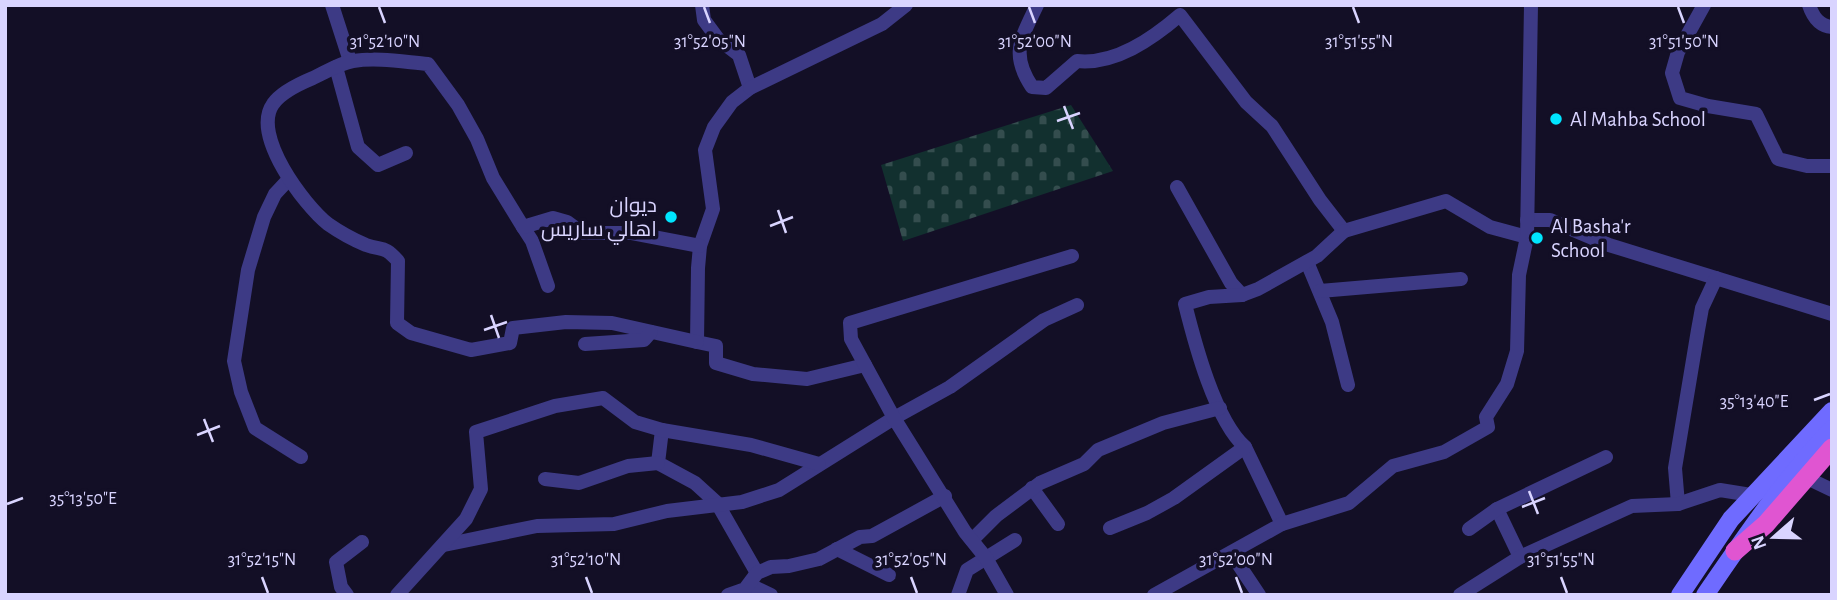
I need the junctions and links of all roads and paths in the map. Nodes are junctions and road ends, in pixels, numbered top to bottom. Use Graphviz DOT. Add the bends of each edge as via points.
graph roads {
  1 [pos="332,5"];
  2 [pos="702,5"];
  3 [pos="905,5"];
  4 [pos="1037,5"];
  5 [pos="1531,5"];
  6 [pos="1704,5"];
  7 [pos="1810,5"];
  8 [pos="1832,27"];
  9 [pos="343,64"];
  10 [pos="750,88"];
  11 [pos="406,153"];
  12 [pos="1832,166"];
  13 [pos="289,179"];
  14 [pos="1177,187"];
  15 [pos="1527,220"];
  16 [pos="523,227"];
  17 [pos="1344,230"];
  18 [pos="1527,237"];
  19 [pos="700,246"];
  20 [pos="1072,256"];
  21 [pos="1307,262"];
  22 [pos="1716,278"];
  23 [pos="1461,279"];
  24 [pos="548,286"];
  25 [pos="1320,291"];
  26 [pos="1242,295"];
  27 [pos="1077,305"];
  28 [pos="1832,314"];
  29 [pos="652,332"];
  30 [pos="697,342"];
  31 [pos="586,344"];
  32 [pos="865,365"];
  33 [pos="1348,385"];
  34 [pos="1220,408"];
  35 [pos="1832,411"];
  36 [pos="894,418"];
  37 [pos="1832,429"];
  38 [pos="662,430"];
  39 [pos="1245,447"];
  40 [pos="1832,448"];
  41 [pos="301,457"];
  42 [pos="1606,457"];
  43 [pos="658,463"];
  44 [pos="819,464"];
  45 [pos="1807,478"];
  46 [pos="545,479"];
  47 [pos="1032,488"];
  48 [pos="1832,490"];
  49 [pos="1751,495"];
  50 [pos="945,496"];
  51 [pos="718,503"];
  52 [pos="1678,504"];
  53 [pos="1497,509"];
  54 [pos="1731,519"];
  55 [pos="1058,524"];
  56 [pos="1282,524"];
  57 [pos="1110,528"];
  58 [pos="1469,529"];
  59 [pos="1748,532"];
  60 [pos="971,540"];
  61 [pos="1015,540"];
  62 [pos="362,542"];
  63 [pos="444,545"];
  64 [pos="836,549"];
  65 [pos="1735,551"];
  66 [pos="1231,553"];
  67 [pos="1520,557"];
  68 [pos="986,558"];
  69 [pos="889,576"];
  70 [pos="754,579"];
  71 [pos="347,595"];
  72 [pos="397,595"];
  73 [pos="728,595"];
  74 [pos="771,595"];
  75 [pos="958,595"];
  76 [pos="1007,595"];
  77 [pos="1154,595"];
  78 [pos="1259,595"];
  79 [pos="1460,595"];
  80 [pos="1680,595"];
  81 [pos="1705,595"];
  1 -- 9 [label="street"];
  2 -- 10 [label="street" via="704,20 718,39 739,55"];
  3 -- 10 [label="street" via="882,24"];
  4 -- 17 [label="street" via="1017,54 1032,87 1046,88 1077,61 1095,63 1144,43 1180,15 1246,102 1272,126"];
  5 -- 15 [label="street"];
  6 -- 12 [label="street" via="1678,52 1672,73 1680,98 1756,114 1778,159"];
  7 -- 8 [label="street" via="1813,18"];
  9 -- 11 [label="street" via="358,147 378,165"];
  9 -- 13 [label="street" via="273,103 267,118 271,143"];
  9 -- 16 [label="street" via="369,59 428,64 458,105"];
  10 -- 19 [label="street" via="732,102 705,150 713,209"];
  13 -- 29 [label="street" via="328,224 366,245 388,249 398,261 397,323 411,333 471,351 510,344 513,328 566,322 612,323"];
  13 -- 41 [label="street" via="264,217 248,270 234,361 255,428"];
  14 -- 26 [label="street"];
  15 -- 18 [label="street"];
  15 -- 22 [label="street" via="1550,220 1609,245"];
  16 -- 19 [label="street" via="553,218 582,233 632,233"];
  16 -- 24 [label="street"];
  17 -- 18 [label="street" via="1446,201 1490,227"];
  17 -- 21 [label="street"];
  18 -- 56 [label="street" via="1519,275 1517,351 1507,384 1486,417 1488,427 1444,452 1393,466 1349,503"];
  19 -- 30 [label="street"];
  20 -- 32 [label="street" via="850,323 851,339"];
  21 -- 25 [label="street"];
  21 -- 26 [label="street"];
  22 -- 28 [label="street"];
  22 -- 52 [label="street" via="1698,330 1675,468"];
  23 -- 25 [label="street"];
  25 -- 33 [label="street"];
  26 -- 34 [label="street" via="1185,304"];
  27 -- 36 [label="street" via="1044,320 979,368"];
  29 -- 30 [label="street"];
  29 -- 31 [label="street" via="643,340"];
  30 -- 32 [label="street" via="716,346 716,363 753,373 807,379"];
  32 -- 36 [label="street"];
  34 -- 39 [label="street"];
  34 -- 47 [label="street" via="1163,423 1098,450 1084,464"];
  35 -- 49 [label="main road"];
  36 -- 44 [label="street"];
  36 -- 50 [label="street"];
  37 -- 59 [label="main road"];
  38 -- 43 [label="street"];
  38 -- 44 [label="street" via="751,445"];
  38 -- 63 [label="street" via="635,422 603,398 555,406 476,432 481,489 466,519"];
  39 -- 56 [label="street"];
  39 -- 57 [label="street" via="1174,498"];
  40 -- 45 [label="highway"];
  42 -- 53 [label="street"];
  43 -- 46 [label="street" via="628,466 579,483"];
  43 -- 51 [label="street" via="695,483"];
  44 -- 51 [label="street" via="779,490 742,502"];
  45 -- 48 [label="street"];
  45 -- 65 [label="highway"];
  47 -- 55 [label="street"];
  47 -- 60 [label="street"];
  49 -- 52 [label="street" via="1720,491"];
  49 -- 54 [label="main road"];
  50 -- 60 [label="street"];
  50 -- 64 [label="street" via="872,536"];
  51 -- 63 [label="street" via="614,524 537,526"];
  51 -- 70 [label="street"];
  52 -- 67 [label="street" via="1632,506"];
  53 -- 58 [label="street"];
  53 -- 67 [label="street"];
  54 -- 59 [label="street"];
  54 -- 80 [label="main road"];
  56 -- 66 [label="street"];
  59 -- 65 [label="main road"];
  60 -- 68 [label="street"];
  61 -- 68 [label="street"];
  62 -- 71 [label="street" via="336,562"];
  63 -- 72 [label="street"];
  64 -- 69 [label="street"];
  64 -- 70 [label="street" via="819,559 771,567"];
  65 -- 81 [label="main road"];
  66 -- 77 [label="street"];
  66 -- 78 [label="street"];
  67 -- 79 [label="street"];
  68 -- 75 [label="street" via="967,570"];
  68 -- 76 [label="street"];
  70 -- 73 [label="street" via="745,589"];
  70 -- 74 [label="street"];
}
